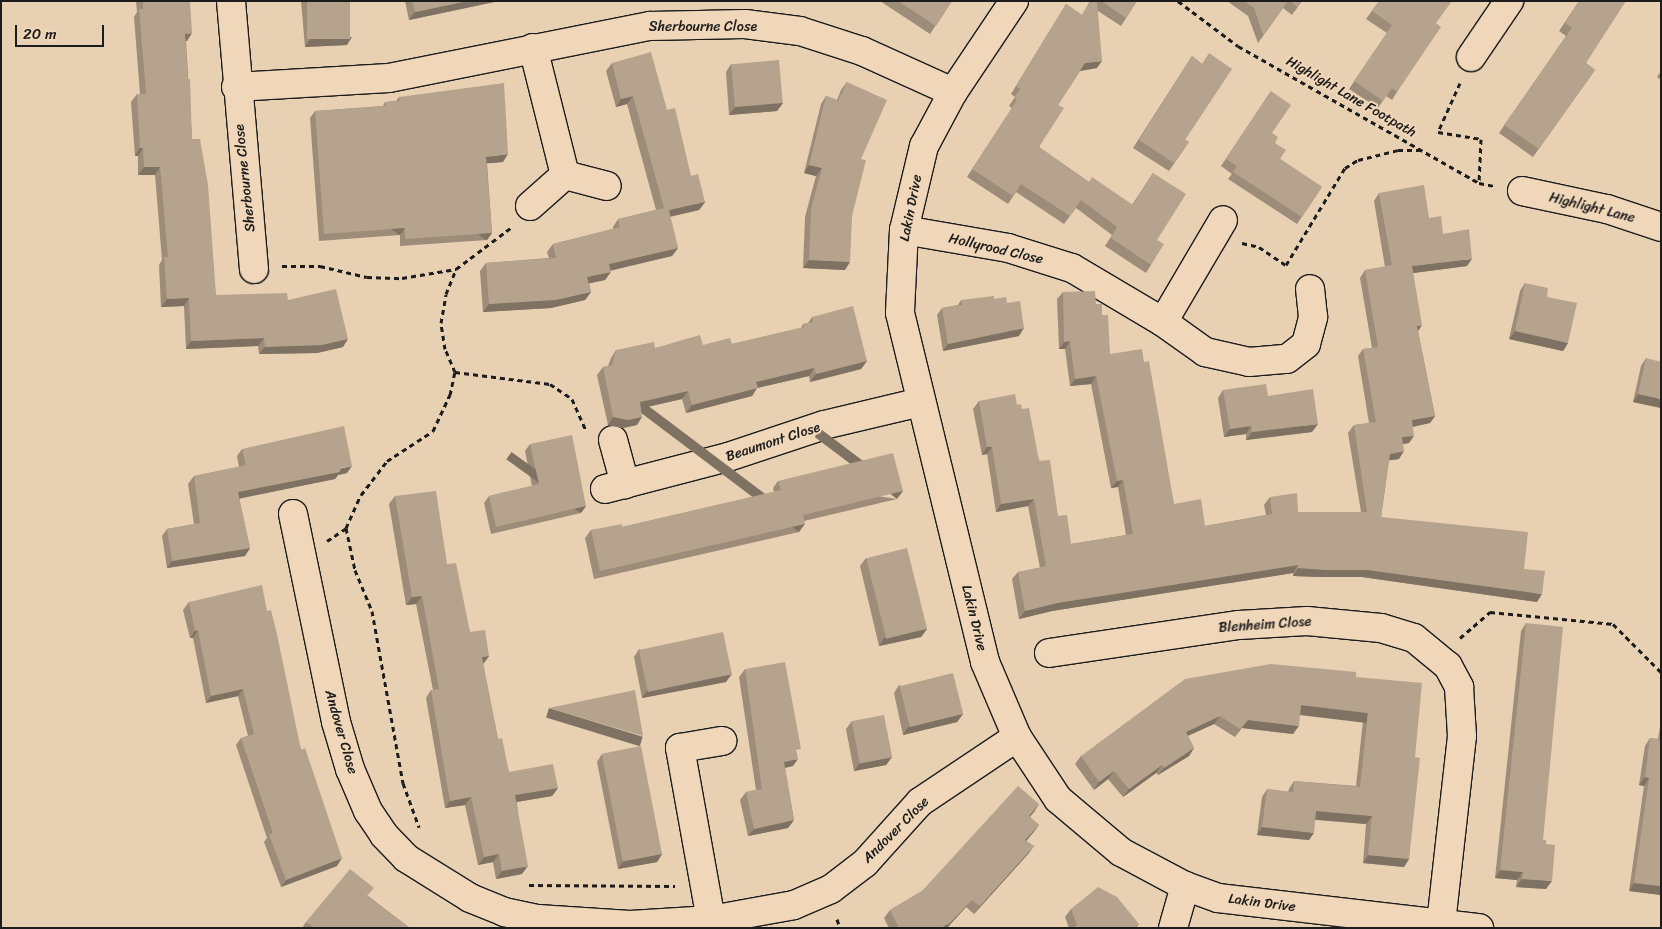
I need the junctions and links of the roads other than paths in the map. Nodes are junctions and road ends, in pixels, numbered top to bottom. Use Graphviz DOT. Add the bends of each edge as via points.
graph roads {
  1 [pos="231,1"];
  2 [pos="1014,1"];
  3 [pos="1509,1"];
  4 [pos="533,48"];
  5 [pos="1471,57"];
  6 [pos="236,87"];
  7 [pos="953,92"];
  8 [pos="565,174"];
  9 [pos="607,186"];
  10 [pos="1522,191"];
  11 [pos="530,206"];
  12 [pos="1223,220"];
  13 [pos="1661,227"];
  14 [pos="904,230"];
  15 [pos="254,269"];
  16 [pos="1310,289"];
  17 [pos="1163,322"];
  18 [pos="921,402"];
  19 [pos="601,438"];
  20 [pos="293,514"];
  21 [pos="1049,653"];
  22 [pos="1016,737"];
  23 [pos="722,741"];
  24 [pos="1185,886"];
  25 [pos="711,920"];
  26 [pos="1441,924"];
  27 [pos="1173,928"];
  28 [pos="1479,928"];
  1 -- 6 [label="street, Sherbourne Close"];
  2 -- 7 [label="street, Lakin Drive"];
  3 -- 5 [label="street"];
  4 -- 6 [label="street, Sherbourne Close" via="389,78"];
  4 -- 7 [label="street, Sherbourne Close" via="650,26 745,24 800,31 854,48"];
  4 -- 8 [label="street"];
  6 -- 15 [label="street, Sherbourne Close"];
  7 -- 14 [label="street, Lakin Drive" via="924,146"];
  8 -- 9 [label="street"];
  8 -- 11 [label="street"];
  10 -- 13 [label="street, Highlight Lane" via="1607,208"];
  12 -- 17 [label="street"];
  14 -- 17 [label="street, Hollyrood Close" via="1008,248 1072,268"];
  14 -- 18 [label="street, Lakin Drive" via="900,313"];
  16 -- 17 [label="street, Hollyrood Close" via="1313,317 1306,344 1286,359 1249,362 1204,352"];
  18 -- 19 [label="street, Beaumont Close" via="824,425 728,458 615,486"];
  18 -- 22 [label="street, Lakin Drive" via="985,662"];
  20 -- 25 [label="street, Andover Close" via="336,722 350,770 368,811 384,835 406,858 470,898 504,912 530,918 630,925"];
  21 -- 26 [label="street, Blenheim Close" via="1239,625 1306,621 1381,628 1414,638 1448,666 1459,687 1462,736"];
  22 -- 24 [label="street, Lakin Drive" via="1058,798 1121,852"];
  22 -- 25 [label="street, Andover Close" via="920,802 865,863 831,889 794,904"];
  23 -- 25 [label="street" via="680,748"];
  24 -- 26 [label="street, Lakin Drive" via="1218,898"];
  24 -- 27 [label="street"];
  26 -- 28 [label="street, Lakin Drive"];
}
